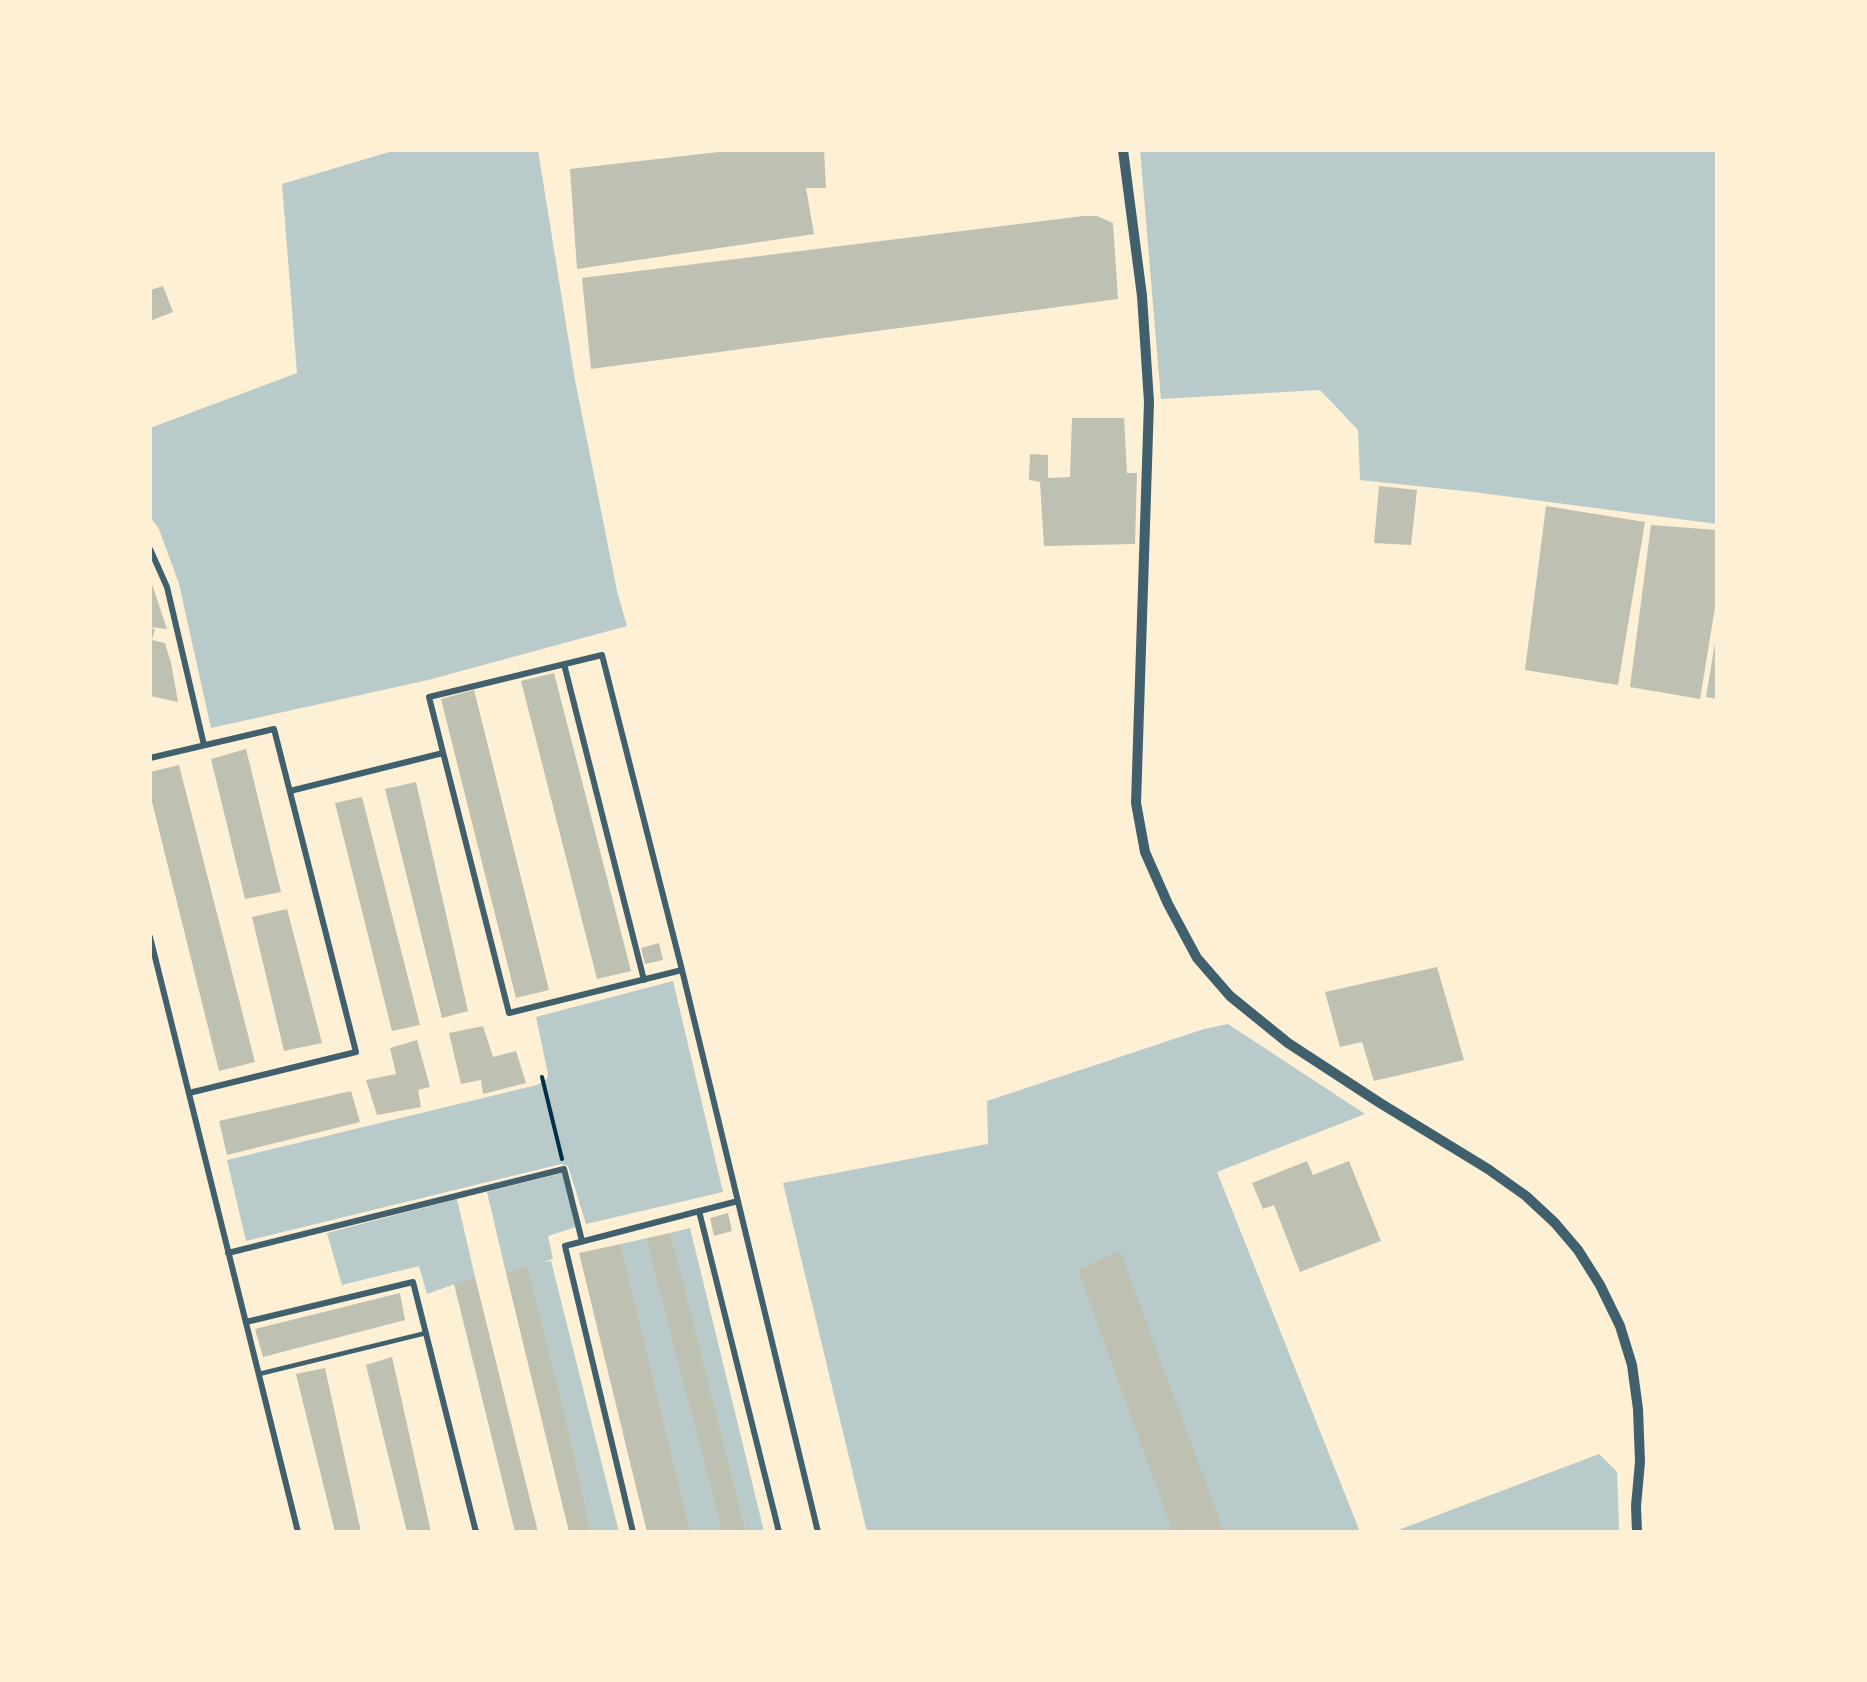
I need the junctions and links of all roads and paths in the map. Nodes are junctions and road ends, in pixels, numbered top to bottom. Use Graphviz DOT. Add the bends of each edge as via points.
graph roads {
  1 [pos="1123,150"];
  2 [pos="150,549"];
  3 [pos="564,664"];
  4 [pos="204,745"];
  5 [pos="443,753"];
  6 [pos="150,758"];
  7 [pos="290,791"];
  8 [pos="150,937"];
  9 [pos="682,970"];
  10 [pos="644,980"];
  11 [pos="542,1077"];
  12 [pos="189,1093"];
  13 [pos="564,1168"];
  14 [pos="738,1201"];
  15 [pos="699,1211"];
  16 [pos="582,1241"];
  17 [pos="228,1253"];
  18 [pos="246,1322"];
  19 [pos="426,1334"];
  20 [pos="259,1374"];
  21 [pos="298,1532"];
  22 [pos="476,1532"];
  23 [pos="633,1532"];
  24 [pos="779,1532"];
  25 [pos="818,1532"];
  26 [pos="1637,1532"];
  1 -- 26 [label="street" via="1142,296 1149,402 1136,803 1145,852 1167,904 1197,958 1230,996 1288,1043 1526,1196 1578,1250 1620,1326 1632,1365 1640,1461"];
  2 -- 4 [label="street" via="167,587"];
  3 -- 5 [label="street" via="429,697"];
  3 -- 9 [label="street" via="602,655"];
  3 -- 10 [label="street"];
  4 -- 6 [label="street"];
  4 -- 7 [label="street" via="274,729"];
  5 -- 7 [label="street"];
  5 -- 10 [label="street" via="509,1013"];
  7 -- 12 [label="street" via="356,1052"];
  8 -- 12 [label="street"];
  9 -- 10 [label="street"];
  9 -- 14 [label="street"];
  11 -- 13 [label="path"];
  12 -- 17 [label="street"];
  13 -- 16 [label="street"];
  13 -- 17 [label="street"];
  14 -- 15 [label="street"];
  14 -- 25 [label="street"];
  15 -- 16 [label="street"];
  15 -- 24 [label="street"];
  16 -- 23 [label="street" via="565,1246"];
  17 -- 18 [label="street"];
  18 -- 19 [label="street" via="413,1282"];
  18 -- 20 [label="street"];
  19 -- 20 [label="lane"];
  19 -- 22 [label="street"];
  20 -- 21 [label="street"];
}
